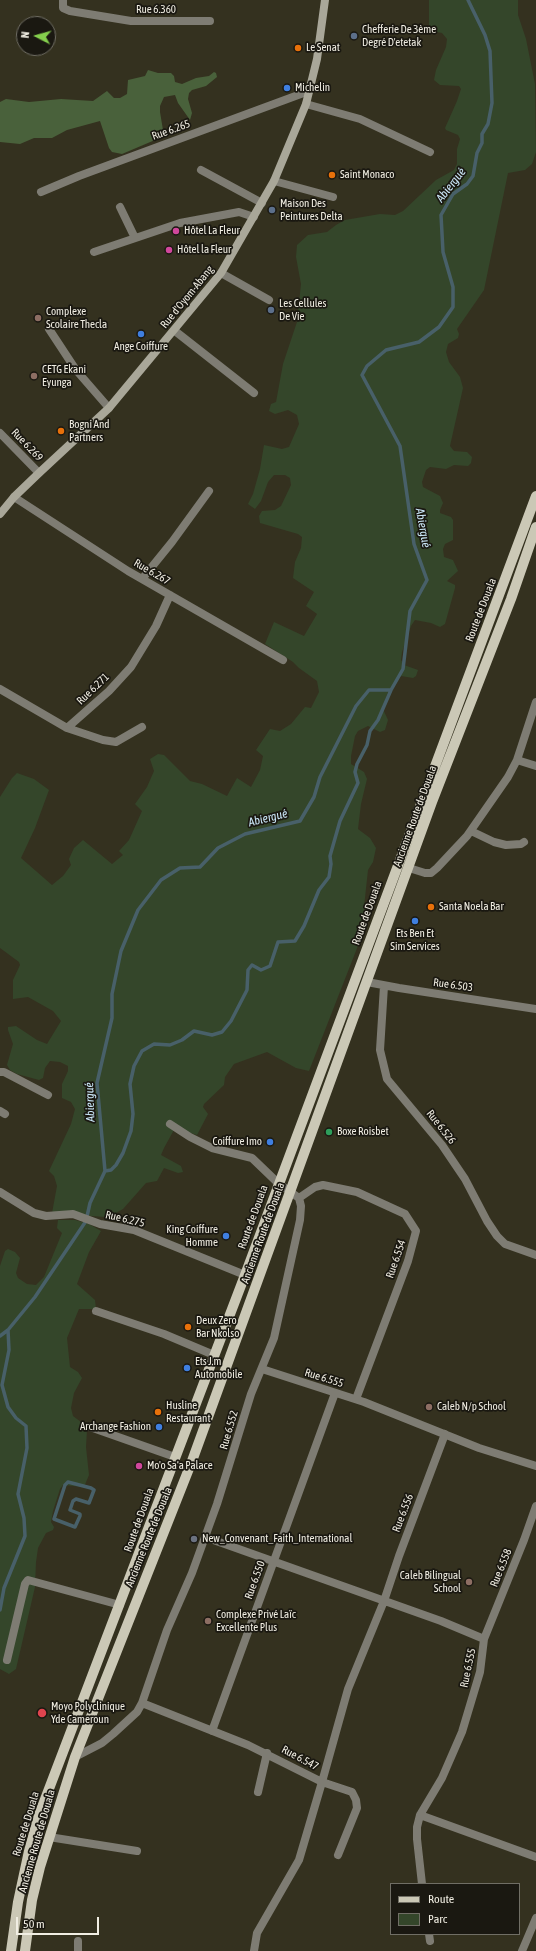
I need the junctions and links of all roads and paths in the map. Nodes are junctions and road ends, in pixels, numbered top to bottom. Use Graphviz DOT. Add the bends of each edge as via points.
graph roads {
  1 [pos="63,0"];
  2 [pos="325,0"];
  3 [pos="210,21"];
  4 [pos="309,91"];
  5 [pos="306,104"];
  6 [pos="430,152"];
  7 [pos="201,170"];
  8 [pos="274,180"];
  9 [pos="41,192"];
  10 [pos="333,197"];
  11 [pos="262,203"];
  12 [pos="120,207"];
  13 [pos="254,217"];
  14 [pos="135,238"];
  15 [pos="94,252"];
  16 [pos="221,273"];
  17 [pos="269,300"];
  18 [pos="49,329"];
  19 [pos="175,331"];
  20 [pos="254,392"];
  21 [pos="109,408"];
  22 [pos="0,432"];
  23 [pos="39,473"];
  24 [pos="209,491"];
  25 [pos="536,496"];
  26 [pos="14,497"];
  27 [pos="0,514"];
  28 [pos="536,528"];
  29 [pos="142,579"];
  30 [pos="170,595"];
  31 [pos="283,660"];
  32 [pos="0,688"];
  33 [pos="536,702"];
  34 [pos="142,727"];
  35 [pos="67,728"];
  36 [pos="517,760"];
  37 [pos="536,766"];
  38 [pos="470,830"];
  39 [pos="524,842"];
  40 [pos="409,868"];
  41 [pos="367,982"];
  42 [pos="384,986"];
  43 [pos="536,1009"];
  44 [pos="0,1072"];
  45 [pos="48,1095"];
  46 [pos="170,1124"];
  47 [pos="278,1183"];
  48 [pos="0,1192"];
  49 [pos="295,1195"];
  50 [pos="536,1255"];
  51 [pos="245,1275"];
  52 [pos="96,1311"];
  53 [pos="214,1355"];
  54 [pos="262,1369"];
  55 [pos="335,1393"];
  56 [pos="356,1399"];
  57 [pos="90,1427"];
  58 [pos="446,1434"];
  59 [pos="175,1457"];
  60 [pos="536,1466"];
  61 [pos="536,1506"];
  62 [pos="206,1537"];
  63 [pos="274,1560"];
  64 [pos="384,1601"];
  65 [pos="120,1605"];
  66 [pos="484,1639"];
  67 [pos="7,1660"];
  68 [pos="142,1703"];
  69 [pos="212,1731"];
  70 [pos="267,1753"];
  71 [pos="76,1757"];
  72 [pos="322,1782"];
  73 [pos="258,1792"];
  74 [pos="420,1815"];
  75 [pos="49,1837"];
  76 [pos="137,1851"];
  77 [pos="338,1855"];
  78 [pos="536,1857"];
  79 [pos="422,1883"];
  80 [pos="536,1918"];
  81 [pos="78,1941"];
  82 [pos="11,1951"];
  83 [pos="25,1951"];
  84 [pos="78,1951"];
  85 [pos="254,1951"];
  86 [pos="522,1951"];
  1 -- 3 [label="street, Rue 6.360" via="63,8 70,11 131,21"];
  2 -- 4 [label="main road, Rue d'Oyom-Abang" via="317,59"];
  4 -- 5 [label="main road, Rue d'Oyom-Abang"];
  4 -- 9 [label="street, Rue 6.265"];
  5 -- 6 [label="street" via="360,119"];
  5 -- 8 [label="main road, Rue d'Oyom-Abang"];
  7 -- 11 [label="street"];
  8 -- 10 [label="street"];
  8 -- 11 [label="main road, Rue d'Oyom-Abang"];
  11 -- 13 [label="main road, Rue d'Oyom-Abang"];
  12 -- 14 [label="street"];
  13 -- 14 [label="street" via="240,212 180,223"];
  13 -- 16 [label="main road, Rue d'Oyom-Abang"];
  14 -- 15 [label="street"];
  16 -- 17 [label="street"];
  16 -- 19 [label="main road, Rue d'Oyom-Abang"];
  18 -- 21 [label="street" via="84,382"];
  19 -- 20 [label="street"];
  19 -- 21 [label="main road, Rue d'Oyom-Abang"];
  21 -- 23 [label="main road, Rue d'Oyom-Abang"];
  22 -- 23 [label="street, Rue 6.269"];
  23 -- 26 [label="main road, Rue d'Oyom-Abang"];
  24 -- 29 [label="street"];
  25 -- 47 [label="main road, Route de Douala"];
  26 -- 27 [label="main road, Rue d'Oyom-Abang"];
  26 -- 29 [label="street, Rue 6.267"];
  28 -- 40 [label="main road, Ancienne Route de Douala"];
  29 -- 30 [label="street, Rue 6.267"];
  30 -- 31 [label="street, Rue 6.267"];
  30 -- 35 [label="street, Rue 6.271" via="156,626 131,668"];
  32 -- 35 [label="street"];
  33 -- 36 [label="street"];
  34 -- 35 [label="street" via="116,742"];
  36 -- 37 [label="street"];
  36 -- 38 [label="street" via="508,777"];
  38 -- 39 [label="street" via="506,845"];
  38 -- 40 [label="street" via="451,854 431,873"];
  40 -- 41 [label="main road, Ancienne Route de Douala"];
  41 -- 42 [label="street, Rue 6.503"];
  41 -- 49 [label="main road, Ancienne Route de Douala"];
  42 -- 43 [label="street, Rue 6.503"];
  42 -- 50 [label="street, Rue 6.526" via="380,1050 387,1079 442,1145 465,1179 497,1236 505,1244"];
  44 -- 45 [label="street"];
  46 -- 47 [label="street" via="212,1148 252,1158"];
  47 -- 49 [label="street"];
  47 -- 51 [label="main road, Route de Douala"];
  48 -- 51 [label="street, Rue 6.275" via="34,1213 46,1216 80,1216 100,1224 134,1230"];
  49 -- 54 [label="street, Rue 6.552" via="301,1206 300,1220 280,1315"];
  49 -- 56 [label="street, Rue 6.554" via="323,1185 357,1192 405,1214 416,1231 403,1275"];
  49 -- 71 [label="main road, Ancienne Route de Douala"];
  51 -- 53 [label="main road, Route de Douala"];
  52 -- 53 [label="street" via="164,1334"];
  53 -- 59 [label="main road, Route de Douala"];
  54 -- 55 [label="street, Rue 6.555"];
  54 -- 62 [label="street, Rue 6.552"];
  55 -- 56 [label="street, Rue 6.555"];
  55 -- 63 [label="street, Rue 6.550"];
  56 -- 58 [label="street, Rue 6.555"];
  57 -- 59 [label="street"];
  58 -- 60 [label="street, Rue 6.555" via="479,1448"];
  58 -- 64 [label="street, Rue 6.556"];
  59 -- 65 [label="main road, Route de Douala"];
  61 -- 66 [label="street, Rue 6.558"];
  62 -- 63 [label="street, Rue 6.555"];
  62 -- 68 [label="street, Rue 6.552" via="168,1630"];
  63 -- 64 [label="street, Rue 6.555"];
  63 -- 69 [label="street, Rue 6.550"];
  64 -- 66 [label="street, Rue 6.555"];
  64 -- 72 [label="street, Rue 6.556" via="348,1689"];
  65 -- 67 [label="street" via="28,1580"];
  65 -- 82 [label="main road, Route de Douala" via="28,1851"];
  66 -- 74 [label="street, Rue 6.555" via="480,1672 462,1732 442,1778"];
  68 -- 69 [label="street, Rue 6.547"];
  68 -- 71 [label="street, Rue 6.552" via="137,1712 113,1734"];
  69 -- 70 [label="street, Rue 6.547"];
  70 -- 72 [label="street, Rue 6.547"];
  70 -- 73 [label="street"];
  71 -- 75 [label="main road, Ancienne Route de Douala"];
  72 -- 77 [label="street" via="352,1792 356,1800 357,1808"];
  72 -- 85 [label="street, Rue 6.547" via="299,1860 257,1933"];
  74 -- 78 [label="street"];
  74 -- 79 [label="street" via="417,1839"];
  75 -- 76 [label="street"];
  75 -- 83 [label="main road, Ancienne Route de Douala" via="32,1900"];
  80 -- 86 [label="street"];
  81 -- 84 [label="street"];
}
